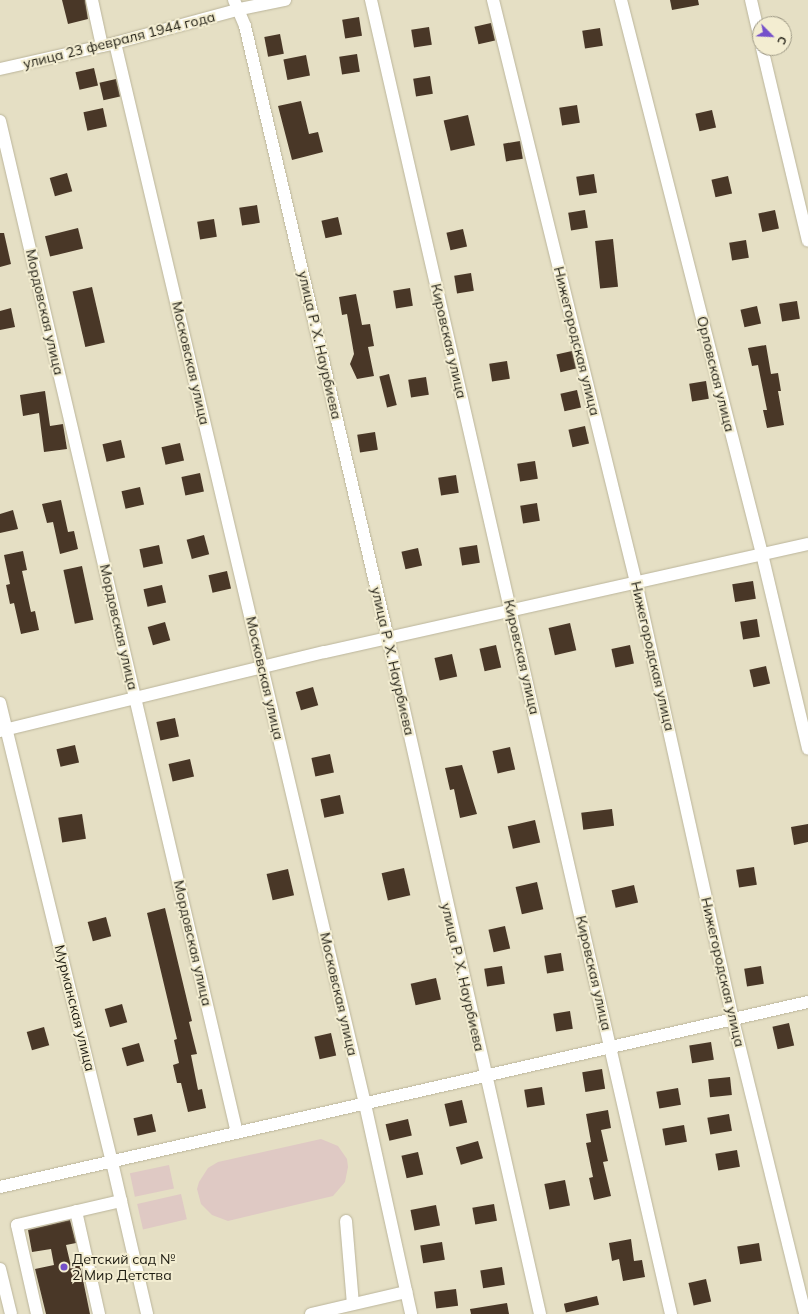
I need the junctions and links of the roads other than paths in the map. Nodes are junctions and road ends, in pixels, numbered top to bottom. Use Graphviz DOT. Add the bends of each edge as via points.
graph roads {
  1 [pos="92,0"];
  2 [pos="285,0"];
  3 [pos="371,0"];
  4 [pos="493,0"];
  5 [pos="621,0"];
  6 [pos="751,0"];
  7 [pos="237,5"];
  8 [pos="755,16"];
  9 [pos="115,43"];
  10 [pos="102,46"];
  11 [pos="764,56"];
  12 [pos="0,69"];
  13 [pos="0,121"];
  14 [pos="808,240"];
  15 [pos="808,544"];
  16 [pos="762,554"];
  17 [pos="636,582"];
  18 [pos="511,610"];
  19 [pos="388,638"];
  20 [pos="263,667"];
  21 [pos="136,698"];
  22 [pos="0,703"];
  23 [pos="3,730"];
  24 [pos="808,748"];
  25 [pos="808,1002"];
  26 [pos="733,1020"];
  27 [pos="610,1048"];
  28 [pos="486,1076"];
  29 [pos="365,1104"];
  30 [pos="237,1133"];
  31 [pos="112,1162"];
  32 [pos="0,1187"];
  33 [pos="121,1201"];
  34 [pos="76,1211"];
  35 [pos="346,1221"];
  36 [pos="0,1269"];
  37 [pos="406,1292"];
  38 [pos="350,1308"];
  39 [pos="11,1314"];
  40 [pos="37,1314"];
  41 [pos="99,1314"];
  42 [pos="147,1314"];
  43 [pos="311,1314"];
  44 [pos="411,1314"];
  45 [pos="540,1314"];
  46 [pos="671,1314"];
  47 [pos="805,1314"];
  1 -- 10 [label="street"];
  2 -- 7 [label="street, улица 23 февраля 1944 года"];
  3 -- 18 [label="street, Кировская улица"];
  4 -- 17 [label="street, Нижегородская улица"];
  5 -- 16 [label="street, Орловская улица"];
  6 -- 8 [label="street"];
  7 -- 9 [label="street, улица 23 февраля 1944 года"];
  7 -- 19 [label="street, улица Р. Х. Наурбиева"];
  9 -- 10 [label="street, улица 23 февраля 1944 года"];
  9 -- 20 [label="street, Московская улица"];
  10 -- 12 [label="street, улица 23 февраля 1944 года"];
  11 -- 14 [label="street"];
  13 -- 21 [label="street, Мордовская улица"];
  15 -- 16 [label="street"];
  16 -- 17 [label="street"];
  16 -- 24 [label="street, Орловская улица"];
  17 -- 18 [label="street"];
  17 -- 26 [label="street, Нижегородская улица"];
  18 -- 19 [label="street"];
  18 -- 27 [label="street, Кировская улица"];
  19 -- 20 [label="street"];
  19 -- 28 [label="street, улица Р. Х. Наурбиева"];
  20 -- 21 [label="street"];
  20 -- 29 [label="street, Московская улица"];
  21 -- 23 [label="street"];
  21 -- 30 [label="street, Мордовская улица"];
  22 -- 23 [label="street, Мурманская улица"];
  23 -- 31 [label="street, Мурманская улица"];
  25 -- 26 [label="street"];
  26 -- 27 [label="street"];
  26 -- 47 [label="street, Нижегородская улица"];
  27 -- 28 [label="street"];
  27 -- 46 [label="street, Кировская улица"];
  28 -- 29 [label="street"];
  28 -- 45 [label="street, улица Р. Х. Наурбиева"];
  29 -- 30 [label="street"];
  29 -- 37 [label="street, Московская улица"];
  30 -- 31 [label="street"];
  31 -- 32 [label="street"];
  31 -- 33 [label="street, Мурманская улица"];
  33 -- 34 [label="street"];
  33 -- 42 [label="street, Мурманская улица"];
  34 -- 40 [label="street" via="17,1225"];
  34 -- 41 [label="street"];
  35 -- 38 [label="street"];
  36 -- 39 [label="street"];
  37 -- 38 [label="street"];
  37 -- 44 [label="street, Московская улица"];
  38 -- 43 [label="street"];
}
